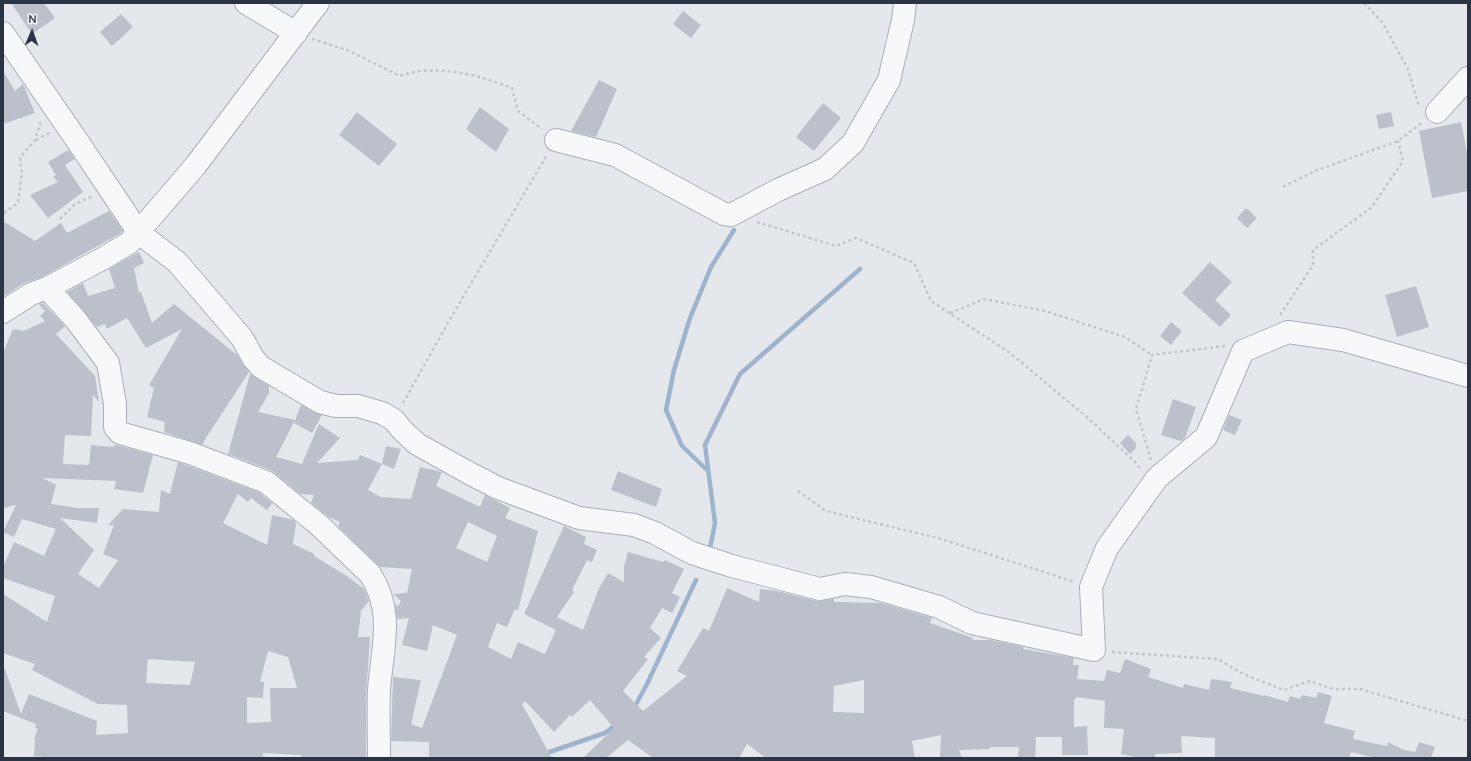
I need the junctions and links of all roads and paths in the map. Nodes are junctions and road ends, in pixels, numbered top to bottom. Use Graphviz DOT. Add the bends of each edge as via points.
graph roads {
  1 [pos="246,3"];
  2 [pos="318,3"];
  3 [pos="905,3"];
  4 [pos="1364,3"];
  5 [pos="3,33"];
  6 [pos="296,33"];
  7 [pos="1468,78"];
  8 [pos="47,97"];
  9 [pos="1437,112"];
  10 [pos="556,140"];
  11 [pos="1398,141"];
  12 [pos="1283,187"];
  13 [pos="113,194"];
  14 [pos="4,213"];
  15 [pos="731,214"];
  16 [pos="60,219"];
  17 [pos="139,233"];
  18 [pos="47,288"];
  19 [pos="3,312"];
  20 [pos="949,313"];
  21 [pos="1279,317"];
  22 [pos="1243,351"];
  23 [pos="1152,355"];
  24 [pos="1468,376"];
  25 [pos="394,420"];
  26 [pos="1154,481"];
  27 [pos="798,491"];
  28 [pos="1091,587"];
  29 [pos="1094,650"];
  30 [pos="1468,721"];
  31 [pos="379,758"];
  1 -- 6 [label="street"];
  2 -- 6 [label="street"];
  3 -- 15 [label="street" via="889,80 853,143 825,169"];
  4 -- 9 [label="path" via="1382,22 1408,69 1420,109"];
  5 -- 8 [label="street"];
  6 -- 10 [label="path" via="347,50 400,76 425,69 489,79 512,88 518,111"];
  6 -- 17 [label="street" via="196,165"];
  7 -- 9 [label="street"];
  8 -- 13 [label="street"];
  8 -- 14 [label="path" via="35,140 20,158 22,174 18,203"];
  9 -- 11 [label="path"];
  10 -- 15 [label="street" via="615,155 724,214"];
  10 -- 25 [label="path"];
  11 -- 12 [label="path" via="1315,171"];
  11 -- 21 [label="path" via="1403,161 1370,208 1313,250 1314,265"];
  13 -- 16 [label="path" via="96,195 75,204"];
  13 -- 17 [label="street"];
  15 -- 20 [label="path" via="836,246 856,238 914,263 931,301"];
  17 -- 18 [label="street" via="129,243 104,258"];
  17 -- 25 [label="street" via="177,262 242,338 261,367 320,402 336,406 358,406 382,412"];
  18 -- 19 [label="street" via="31,294"];
  18 -- 31 [label="street" via="89,336 108,363 115,404 115,427 120,433 202,457 266,482 312,519 370,574 383,601 385,624 385,650 379,690"];
  20 -- 23 [label="path" via="984,299 1045,311 1125,337"];
  20 -- 26 [label="path" via="1010,353 1088,418"];
  22 -- 23 [label="path" via="1223,346"];
  22 -- 24 [label="street" via="1288,332 1343,340"];
  22 -- 26 [label="street" via="1206,437"];
  23 -- 26 [label="path" via="1136,410"];
  25 -- 29 [label="street" via="417,444 469,473 498,488 579,518 634,525 692,553 820,589 845,584 871,587 939,607 972,623"];
  26 -- 28 [label="street" via="1107,548"];
  27 -- 28 [label="path" via="826,511 938,538"];
  28 -- 29 [label="street"];
  29 -- 30 [label="path" via="1218,659 1243,674 1284,690 1310,681 1333,689 1360,690"];
}
